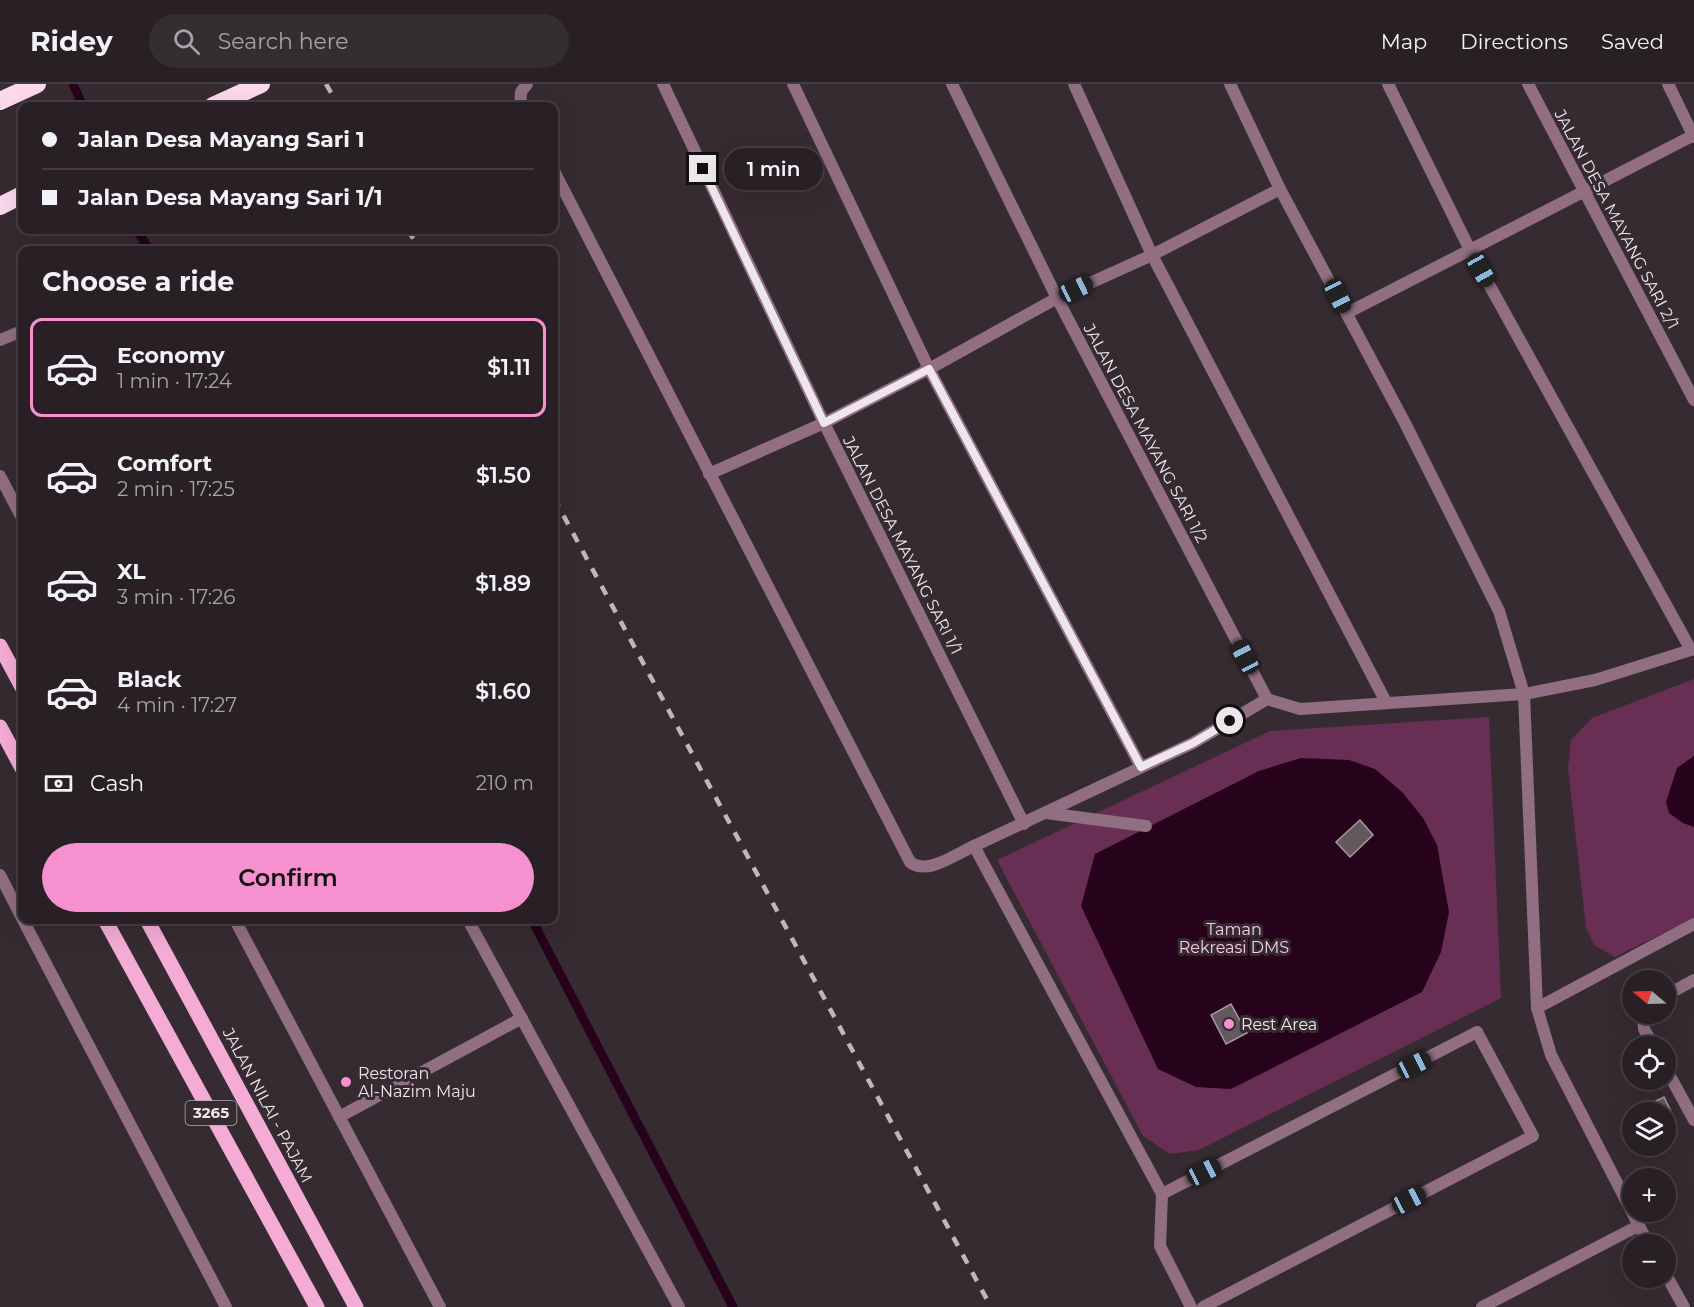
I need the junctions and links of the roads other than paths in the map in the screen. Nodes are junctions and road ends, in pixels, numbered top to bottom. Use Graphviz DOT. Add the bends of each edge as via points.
graph roads {
  1 [pos="37,84"];
  2 [pos="261,84"];
  3 [pos="527,84"];
  4 [pos="663,84"];
  5 [pos="793,84"];
  6 [pos="952,84"];
  7 [pos="1074,84"];
  8 [pos="1230,84"];
  9 [pos="1388,84"];
  10 [pos="1528,84"];
  11 [pos="1668,84"];
  12 [pos="0,101"];
  13 [pos="222,102"];
  14 [pos="520,102"];
  15 [pos="1694,136"];
  16 [pos="558,179"];
  17 [pos="1280,189"];
  18 [pos="1582,192"];
  19 [pos="18,197"];
  20 [pos="0,206"];
  21 [pos="1470,250"];
  22 [pos="1152,255"];
  23 [pos="1057,298"];
  24 [pos="1347,313"];
  25 [pos="18,333"];
  26 [pos="0,340"];
  27 [pos="929,369"];
  28 [pos="1694,400"];
  29 [pos="824,423"];
  30 [pos="709,474"];
  31 [pos="0,476"];
  32 [pos="18,510"];
  33 [pos="0,646"];
  34 [pos="1692,649"];
  35 [pos="18,680"];
  36 [pos="1524,694"];
  37 [pos="1267,699"];
  38 [pos="1386,702"];
  39 [pos="0,727"];
  40 [pos="18,761"];
  41 [pos="1141,767"];
  42 [pos="1046,813"];
  43 [pos="1024,824"];
  44 [pos="1146,826"];
  45 [pos="974,846"];
  46 [pos="0,875"];
  47 [pos="18,909"];
  48 [pos="26,924"];
  49 [pos="107,924"];
  50 [pos="149,924"];
  51 [pos="237,924"];
  52 [pos="470,924"];
  53 [pos="1694,924"];
  54 [pos="1694,980"];
  55 [pos="1676,990"];
  56 [pos="1537,1008"];
  57 [pos="522,1018"];
  58 [pos="1676,1087"];
  59 [pos="339,1117"];
  60 [pos="1694,1120"];
  61 [pos="1162,1194"];
  62 [pos="1638,1226"];
  63 [pos="1643,1234"];
  64 [pos="1673,1288"];
  65 [pos="226,1307"];
  66 [pos="317,1307"];
  67 [pos="356,1307"];
  68 [pos="440,1307"];
  69 [pos="679,1307"];
  70 [pos="1191,1307"];
  71 [pos="1203,1307"];
  72 [pos="1482,1307"];
  73 [pos="1684,1307"];
  1 -- 12 [label="highway"];
  2 -- 13 [label="highway"];
  3 -- 14 [label="street"];
  4 -- 29 [label="street, JALAN DESA MAYANG SARI 1/1"];
  5 -- 27 [label="street"];
  6 -- 23 [label="street, JALAN DESA MAYANG SARI 1/2"];
  7 -- 22 [label="street"];
  8 -- 17 [label="street"];
  9 -- 21 [label="street"];
  10 -- 18 [label="street, JALAN DESA MAYANG SARI 2/1"];
  11 -- 15 [label="street"];
  15 -- 18 [label="street"];
  16 -- 30 [label="street"];
  17 -- 22 [label="street"];
  17 -- 24 [label="street"];
  18 -- 21 [label="street"];
  18 -- 28 [label="street, JALAN DESA MAYANG SARI 2/1"];
  19 -- 20 [label="highway"];
  21 -- 24 [label="street"];
  21 -- 34 [label="street"];
  22 -- 23 [label="street"];
  22 -- 38 [label="street"];
  23 -- 27 [label="street"];
  23 -- 37 [label="street, JALAN DESA MAYANG SARI 1/2"];
  24 -- 36 [label="street" via="1499,611"];
  25 -- 26 [label="street"];
  27 -- 29 [label="street"];
  27 -- 41 [label="street"];
  29 -- 30 [label="street"];
  29 -- 43 [label="street, JALAN DESA MAYANG SARI 1/1"];
  30 -- 45 [label="street" via="910,862 917,868 926,868"];
  31 -- 32 [label="street"];
  33 -- 35 [label="main road"];
  34 -- 36 [label="street" via="1595,680"];
  36 -- 38 [label="street"];
  36 -- 56 [label="street"];
  37 -- 38 [label="street" via="1300,709"];
  37 -- 41 [label="street" via="1193,743"];
  39 -- 40 [label="main road"];
  41 -- 42 [label="street"];
  42 -- 43 [label="street"];
  42 -- 44 [label="street"];
  43 -- 45 [label="street"];
  45 -- 61 [label="street"];
  46 -- 47 [label="street"];
  48 -- 65 [label="street"];
  49 -- 66 [label="main road, 3265"];
  50 -- 67 [label="main road, JALAN NILAI - PAJAM / 3265"];
  51 -- 59 [label="street"];
  52 -- 57 [label="street"];
  53 -- 56 [label="street"];
  54 -- 55 [label="street"];
  56 -- 62 [label="street" via="1551,1055"];
  57 -- 59 [label="street"];
  57 -- 69 [label="street"];
  58 -- 60 [label="street"];
  59 -- 68 [label="street"];
  61 -- 70 [label="street" via="1160,1246"];
  61 -- 71 [label="street" via="1477,1032 1533,1136"];
  62 -- 63 [label="street"];
  62 -- 72 [label="street"];
  64 -- 73 [label="street"];
}
